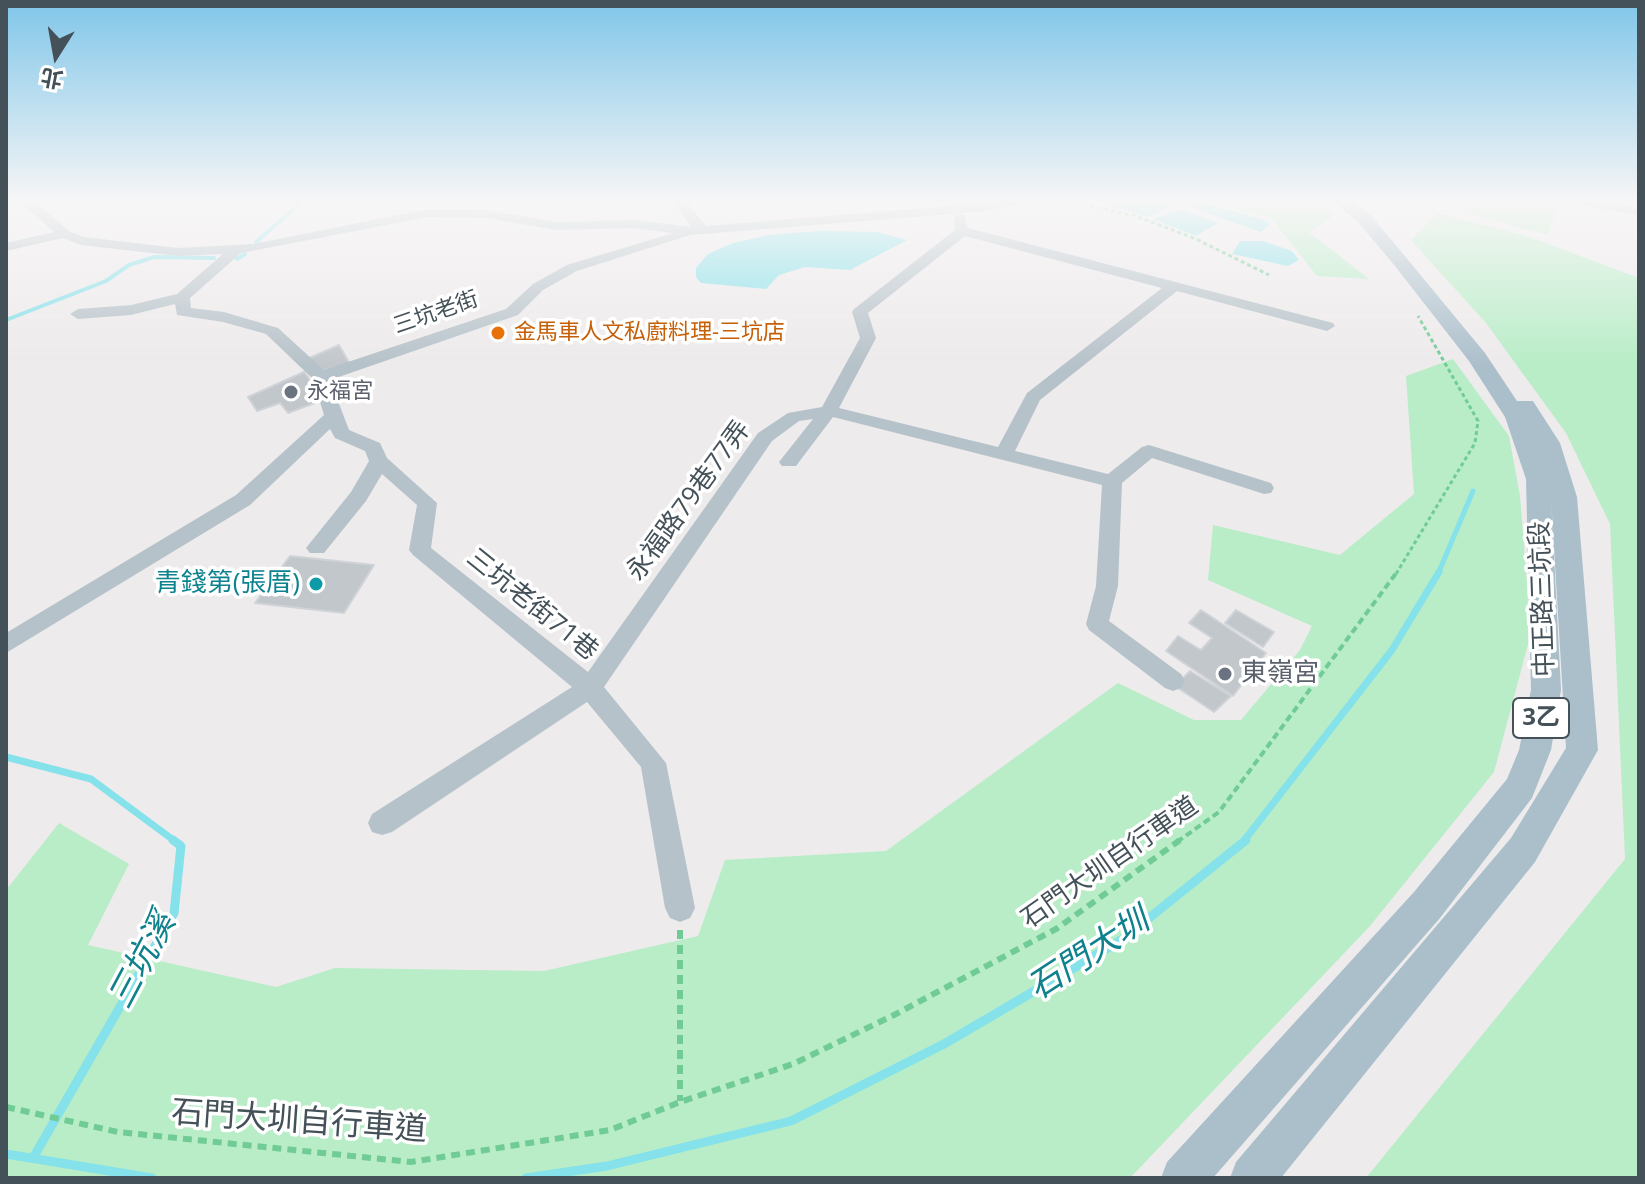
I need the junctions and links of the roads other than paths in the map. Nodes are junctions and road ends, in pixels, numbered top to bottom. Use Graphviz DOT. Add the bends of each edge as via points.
graph roads {
  1 [pos="232,254"];
  2 [pos="618,254"];
  3 [pos="933,254"];
  4 [pos="1052,254"];
  5 [pos="1395,254"];
  6 [pos="1414,254"];
  7 [pos="1174,286"];
  8 [pos="182,297"];
  9 [pos="78,314"];
  10 [pos="1327,326"];
  11 [pos="321,377"];
  12 [pos="829,411"];
  13 [pos="333,416"];
  14 [pos="1004,454"];
  15 [pos="379,461"];
  16 [pos="789,462"];
  17 [pos="1112,481"];
  18 [pos="1264,488"];
  19 [pos="317,548"];
  20 [pos="6,644"];
  21 [pos="1173,681"];
  22 [pos="590,688"];
  23 [pos="382,823"];
  24 [pos="680,908"];
  25 [pos="1183,1178"];
  26 [pos="1252,1178"];
  1 -- 8 [label="street"];
  2 -- 11 [label="street, 三坑老街" via="572,268 538,287 512,312"];
  3 -- 12 [label="street" via="860,312 868,338"];
  4 -- 7 [label="street"];
  5 -- 25 [label="main road, 中正路三坑段 / 3乙" via="1517,417 1538,479 1546,690 1535,750 1520,788 1427,905"];
  6 -- 26 [label="main road, 中正路三坑段 / 3乙" via="1511,381 1548,443 1564,497 1582,750 1523,850"];
  7 -- 10 [label="street"];
  7 -- 14 [label="street" via="1033,397"];
  8 -- 9 [label="street" via="131,310"];
  8 -- 11 [label="street" via="183,312 272,331"];
  11 -- 13 [label="street, 三坑老街71巷"];
  12 -- 14 [label="street, 永福路79巷77弄"];
  12 -- 16 [label="street"];
  12 -- 22 [label="street, 永福路79巷77弄" via="794,417 765,437"];
  13 -- 15 [label="street, 三坑老街71巷" via="342,434 373,447"];
  13 -- 20 [label="street" via="243,500"];
  14 -- 17 [label="street, 永福路79巷77弄"];
  15 -- 19 [label="street" via="359,496"];
  15 -- 22 [label="street, 三坑老街71巷" via="427,503 420,550"];
  17 -- 18 [label="street" via="1149,451"];
  17 -- 21 [label="street" via="1107,586 1097,624"];
  22 -- 23 [label="street, 永福路79巷77弄"];
  22 -- 24 [label="street, 三坑老街71巷" via="653,763"];
}
